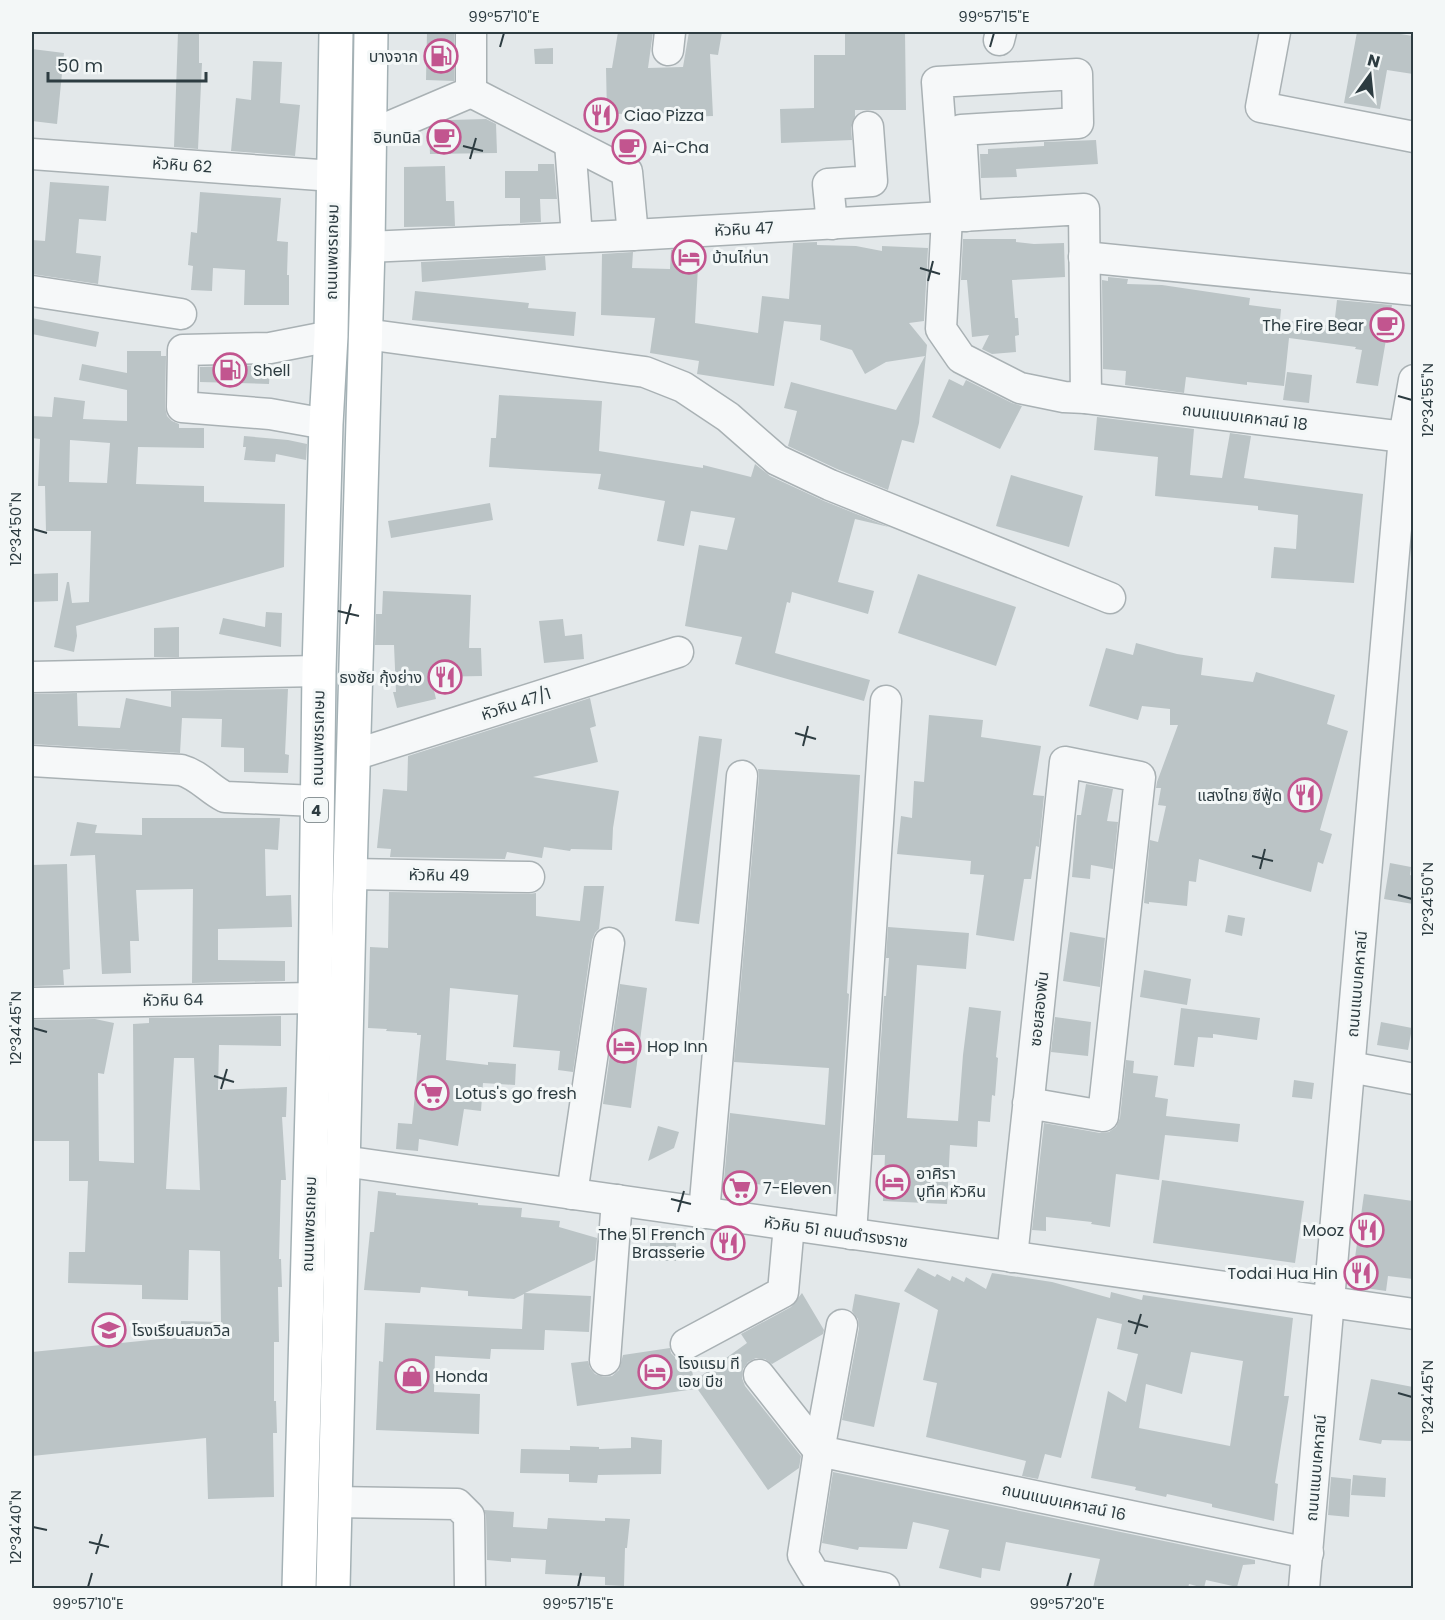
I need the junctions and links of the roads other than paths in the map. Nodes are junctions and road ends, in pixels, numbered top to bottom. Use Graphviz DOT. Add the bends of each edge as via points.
graph roads {
  1 [pos="336,32"];
  2 [pos="371,32"];
  3 [pos="471,32"];
  4 [pos="1275,32"];
  5 [pos="471,92"];
  6 [pos="868,127"];
  7 [pos="951,131"];
  8 [pos="370,135"];
  9 [pos="1413,137"];
  10 [pos="570,143"];
  11 [pos="32,154"];
  12 [pos="333,176"];
  13 [pos="956,217"];
  14 [pos="832,224"];
  15 [pos="633,235"];
  16 [pos="577,237"];
  17 [pos="368,247"];
  18 [pos="1084,257"];
  19 [pos="1413,290"];
  20 [pos="32,291"];
  21 [pos="181,314"];
  22 [pos="365,334"];
  23 [pos="331,336"];
  24 [pos="1413,380"];
  25 [pos="1086,398"];
  26 [pos="326,424"];
  27 [pos="1404,437"];
  28 [pos="1110,598"];
  29 [pos="678,652"];
  30 [pos="319,671"];
  31 [pos="32,677"];
  32 [pos="886,701"];
  33 [pos="354,755"];
  34 [pos="32,762"];
  35 [pos="742,776"];
  36 [pos="316,801"];
  37 [pos="350,874"];
  38 [pos="528,877"];
  39 [pos="609,943"];
  40 [pos="315,998"];
  41 [pos="32,1003"];
  42 [pos="1350,1067"];
  43 [pos="1413,1079"];
  44 [pos="1028,1103"];
  45 [pos="310,1160"];
  46 [pos="343,1161"];
  47 [pos="572,1194"];
  48 [pos="617,1200"];
  49 [pos="704,1212"];
  50 [pos="789,1225"];
  51 [pos="850,1233"];
  52 [pos="1012,1257"];
  53 [pos="1330,1302"];
  54 [pos="1413,1314"];
  55 [pos="842,1325"];
  56 [pos="686,1344"];
  57 [pos="604,1360"];
  58 [pos="759,1375"];
  59 [pos="819,1451"];
  60 [pos="334,1502"];
  61 [pos="300,1503"];
  62 [pos="1308,1553"];
  63 [pos="299,1588"];
  64 [pos="333,1588"];
  65 [pos="470,1588"];
  66 [pos="884,1588"];
  67 [pos="1304,1588"];
  1 -- 12 [label="main road, ถนนเพชรเกษม / 4"];
  2 -- 8 [label="main road, ถนนเพชรเกษม / 4"];
  3 -- 5 [label="street"];
  4 -- 9 [label="street" via="1261,107"];
  5 -- 8 [label="street"];
  5 -- 10 [label="street"];
  6 -- 14 [label="street" via="872,181 828,184"];
  7 -- 13 [label="street, ถนนแนบเคหาสน์ 18"];
  8 -- 17 [label="main road, ถนนเพชรเกษม / 4"];
  10 -- 15 [label="street" via="627,172"];
  10 -- 16 [label="street"];
  11 -- 12 [label="street, หัวหิน 62"];
  12 -- 23 [label="main road, ถนนเพชรเกษม / 4"];
  13 -- 14 [label="street, หัวหิน 47"];
  13 -- 18 [label="street, หัวหิน 47" via="1084,209"];
  13 -- 25 [label="street, ถนนแนบเคหาสน์ 18" via="941,329 962,358 1020,388"];
  14 -- 15 [label="street, หัวหิน 47"];
  15 -- 16 [label="street, หัวหิน 47"];
  16 -- 17 [label="street, หัวหิน 47"];
  17 -- 22 [label="main road, ถนนเพชรเกษม / 4"];
  18 -- 19 [label="street"];
  18 -- 25 [label="street"];
  20 -- 21 [label="street"];
  22 -- 28 [label="street" via="645,372 683,387 728,417 777,460"];
  22 -- 33 [label="main road, ถนนเพชรเกษม / 4"];
  23 -- 26 [label="main road, ถนนเพชรเกษม / 4"];
  23 -- 26 [label="street" via="270,348 183,350 182,407 270,414"];
  24 -- 27 [label="street, ถนนแนบเคหาสน์"];
  25 -- 27 [label="street, ถนนแนบเคหาสน์ 18"];
  26 -- 30 [label="main road, ถนนเพชรเกษม / 4"];
  27 -- 42 [label="street, ถนนแนบเคหาสน์"];
  29 -- 33 [label="street, หัวหิน 47/1"];
  30 -- 31 [label="street"];
  30 -- 36 [label="main road, ถนนเพชรเกษม / 4"];
  32 -- 51 [label="street"];
  33 -- 37 [label="main road, ถนนเพชรเกษม / 4"];
  34 -- 36 [label="street" via="181,770 193,773 225,797"];
  35 -- 49 [label="street"];
  36 -- 40 [label="main road, ถนนเพชรเกษม / 4"];
  37 -- 38 [label="street, หัวหิน 49"];
  37 -- 46 [label="main road, ถนนเพชรเกษม / 4"];
  39 -- 47 [label="street"];
  40 -- 41 [label="street, หัวหิน 64"];
  40 -- 45 [label="main road, ถนนเพชรเกษม / 4"];
  42 -- 43 [label="street"];
  42 -- 53 [label="street, ถนนแนบเคหาสน์"];
  44 -- 44 [label="street, ซอยสองพัน" via="1103,1116 1140,777 1065,762"];
  44 -- 52 [label="street, ซอยสองพัน"];
  45 -- 46 [label="main road"];
  45 -- 61 [label="main road, ถนนเพชรเกษม / 4"];
  46 -- 47 [label="street, หัวหิน 51 ถนนดำรงราช"];
  46 -- 60 [label="main road, ถนนเพชรเกษม / 4"];
  47 -- 48 [label="street, หัวหิน 51 ถนนดำรงราช"];
  48 -- 49 [label="street, หัวหิน 51 ถนนดำรงราช"];
  48 -- 57 [label="street"];
  49 -- 50 [label="street, หัวหิน 51 ถนนดำรงราช"];
  50 -- 51 [label="street, หัวหิน 51 ถนนดำรงราช"];
  50 -- 56 [label="street" via="783,1292"];
  51 -- 52 [label="street, หัวหิน 51 ถนนดำรงราช"];
  52 -- 53 [label="street, หัวหิน 51 ถนนดำรงราช"];
  53 -- 54 [label="street, หัวหิน 51 ถนนดำรงราช"];
  53 -- 62 [label="street, ถนนแนบเคหาสน์"];
  55 -- 59 [label="street"];
  58 -- 59 [label="street"];
  59 -- 62 [label="street, ถนนแนบเคหาสน์ 16"];
  59 -- 66 [label="street" via="803,1555 815,1575"];
  60 -- 61 [label="main road"];
  60 -- 64 [label="main road, ถนนเพชรเกษม / 4"];
  60 -- 65 [label="street" via="457,1504 469,1516"];
  61 -- 63 [label="main road, ถนนเพชรเกษม / 4"];
  62 -- 67 [label="street, ถนนแนบเคหาสน์"];
}
